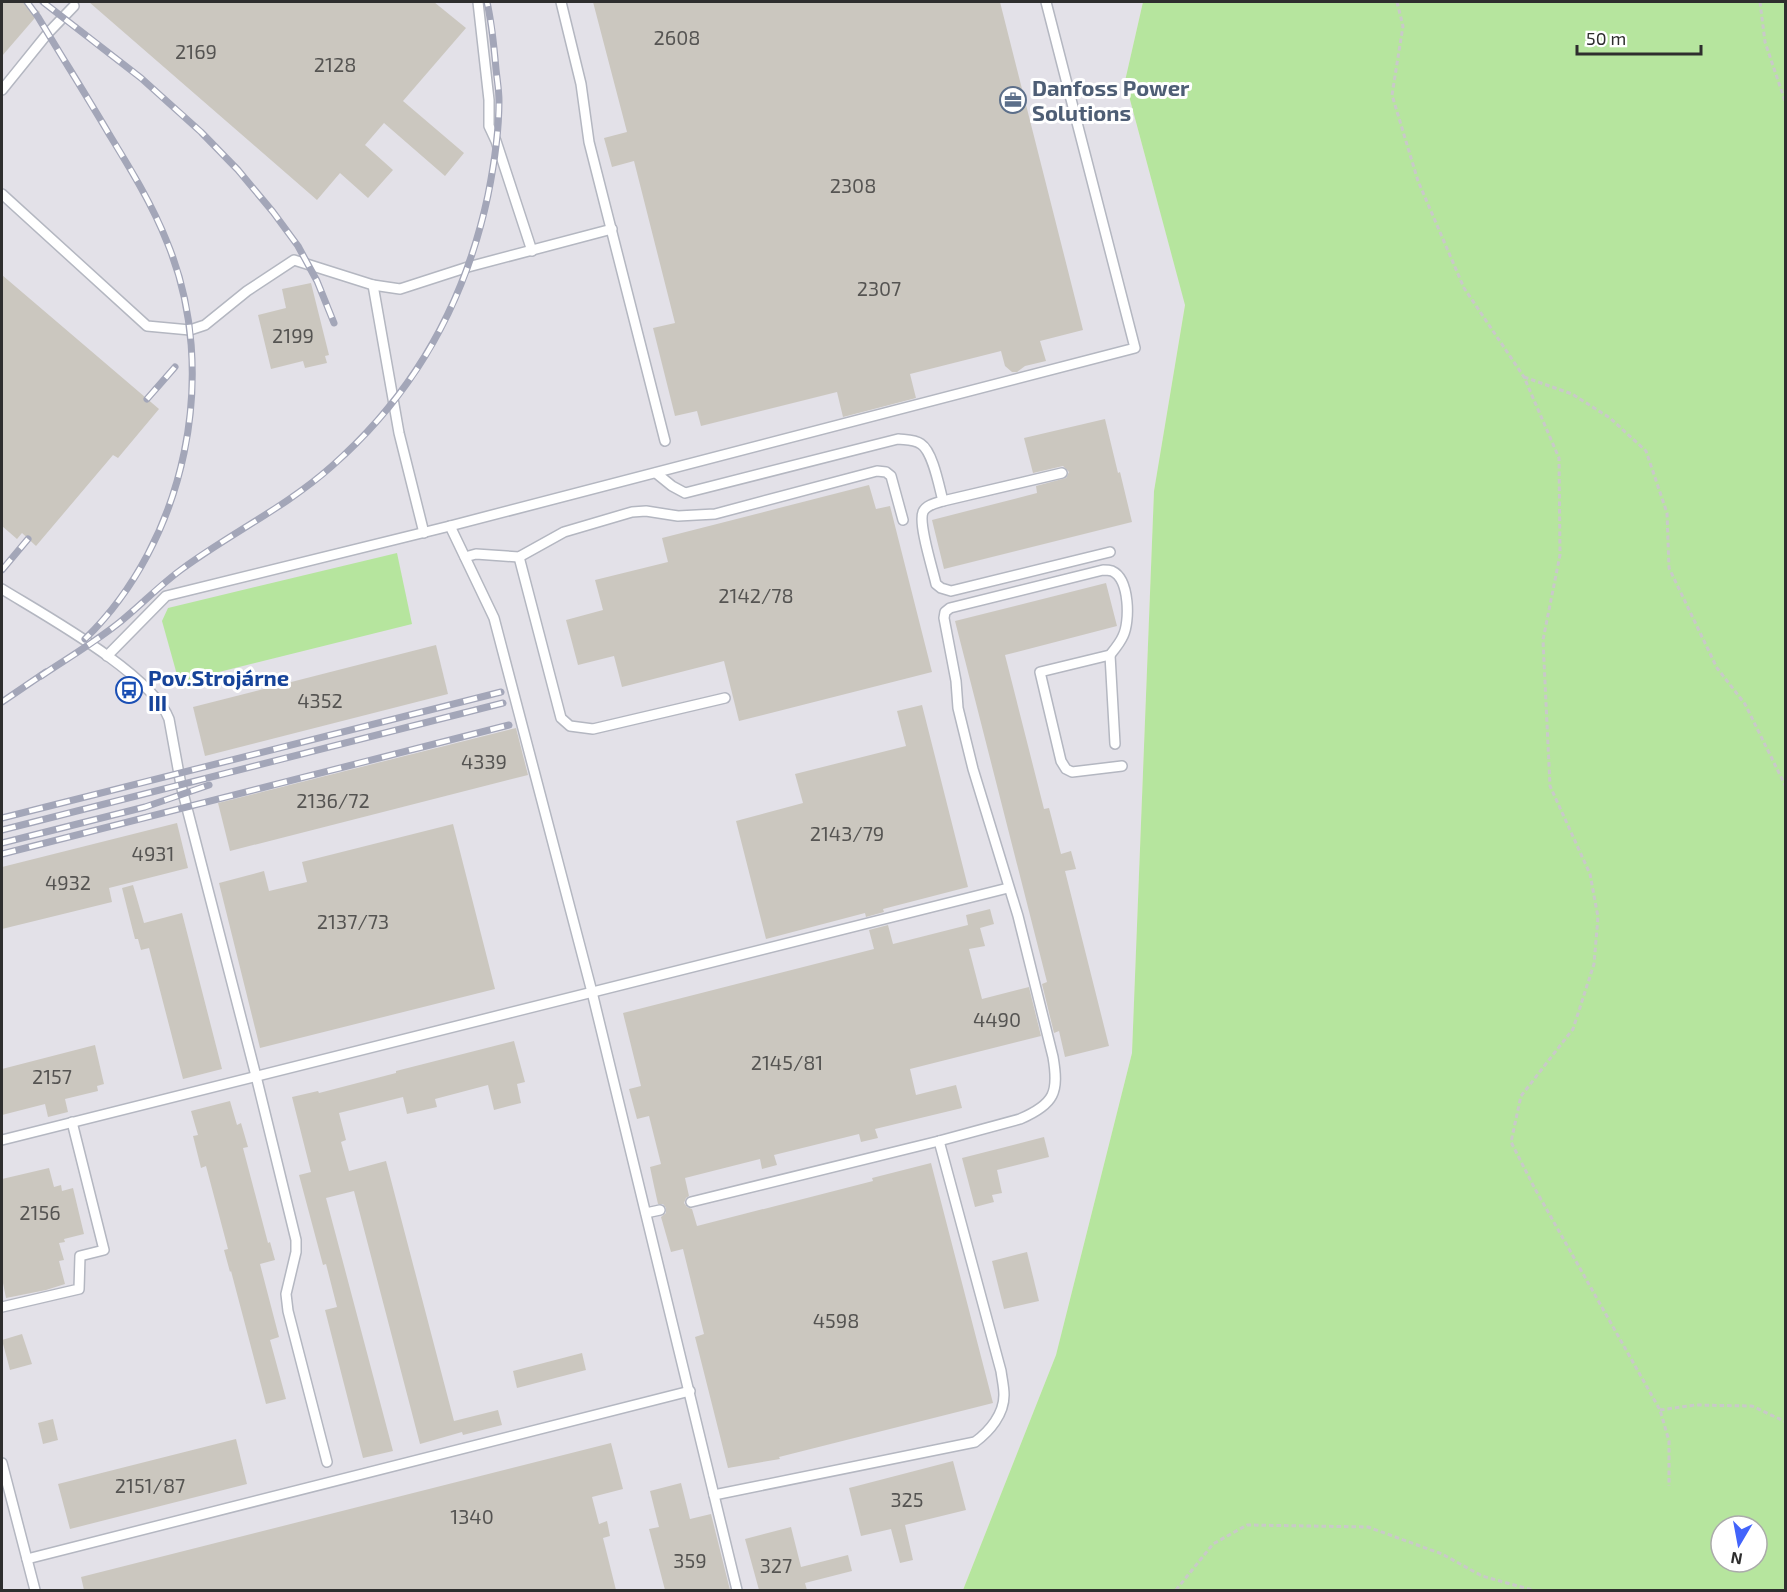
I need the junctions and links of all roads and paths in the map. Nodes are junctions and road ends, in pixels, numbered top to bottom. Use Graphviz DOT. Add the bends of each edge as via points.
graph roads {
  1 [pos="478,2"];
  2 [pos="561,2"];
  3 [pos="1046,2"];
  4 [pos="1397,2"];
  5 [pos="1760,2"];
  6 [pos="74,6"];
  7 [pos="2,90"];
  8 [pos="1785,104"];
  9 [pos="2,194"];
  10 [pos="612,229"];
  11 [pos="532,251"];
  12 [pos="373,285"];
  13 [pos="1524,377"];
  14 [pos="666,441"];
  15 [pos="1062,472"];
  16 [pos="656,473"];
  17 [pos="943,501"];
  18 [pos="903,520"];
  19 [pos="450,526"];
  20 [pos="424,533"];
  21 [pos="1110,552"];
  22 [pos="465,557"];
  23 [pos="519,557"];
  24 [pos="2,589"];
  25 [pos="1110,655"];
  26 [pos="107,656"];
  27 [pos="725,698"];
  28 [pos="1115,744"];
  29 [pos="1122,766"];
  30 [pos="1785,787"];
  31 [pos="1008,888"];
  32 [pos="592,992"];
  33 [pos="256,1076"];
  34 [pos="72,1122"];
  35 [pos="2,1140"];
  36 [pos="939,1141"];
  37 [pos="691,1202"];
  38 [pos="660,1210"];
  39 [pos="646,1213"];
  40 [pos="2,1307"];
  41 [pos="690,1391"];
  42 [pos="1660,1410"];
  43 [pos="1785,1422"];
  44 [pos="327,1462"];
  45 [pos="2,1463"];
  46 [pos="1669,1486"];
  47 [pos="714,1495"];
  48 [pos="27,1559"];
  49 [pos="35,1590"];
  50 [pos="737,1590"];
  51 [pos="1176,1590"];
  52 [pos="1532,1590"];
  1 -- 11 [label="lane" via="489,126"];
  2 -- 10 [label="lane" via="582,84 589,142"];
  3 -- 16 [label="lane" via="1135,348"];
  4 -- 13 [label="path" via="1403,26 1392,95 1418,181 1464,288"];
  5 -- 8 [label="path" via="1765,42"];
  6 -- 7 [label="lane"];
  9 -- 12 [label="lane" via="147,326 190,330 205,325 294,260"];
  10 -- 11 [label="lane"];
  10 -- 14 [label="lane"];
  11 -- 12 [label="lane" via="400,289"];
  12 -- 20 [label="lane" via="399,433"];
  13 -- 30 [label="path" via="1572,393 1610,418 1646,451 1667,513 1669,568 1717,668 1745,704"];
  13 -- 42 [label="path" via="1559,458 1560,555 1543,640 1550,786 1590,874 1598,917 1594,964 1573,1029 1521,1096 1511,1142"];
  15 -- 17 [label="lane"];
  16 -- 17 [label="lane" via="685,493 898,439 914,440 929,453"];
  16 -- 19 [label="lane"];
  17 -- 21 [label="lane" via="927,507 921,524 936,584 941,588 951,591"];
  18 -- 23 [label="lane" via="891,476 877,471 715,514 632,512 564,532"];
  19 -- 20 [label="lane"];
  19 -- 22 [label="lane"];
  20 -- 26 [label="lane" via="166,596"];
  22 -- 23 [label="lane"];
  22 -- 32 [label="lane" via="494,618"];
  23 -- 27 [label="lane" via="561,718 570,726 593,729"];
  24 -- 26 [label="lane"];
  25 -- 28 [label="lane"];
  25 -- 29 [label="lane" via="1040,672 1066,769 1072,772"];
  25 -- 31 [label="lane" via="1124,636 1128,619 1126,595 1113,571 1103,570 945,612 958,708"];
  26 -- 33 [label="lane" via="157,698 169,719 181,785"];
  31 -- 32 [label="lane"];
  31 -- 36 [label="lane" via="1053,1056 1056,1087 1033,1114"];
  32 -- 33 [label="lane"];
  32 -- 39 [label="lane"];
  33 -- 34 [label="lane"];
  33 -- 44 [label="lane" via="296,1240 286,1294 288,1311"];
  34 -- 35 [label="lane"];
  34 -- 40 [label="lane" via="104,1250 80,1256 79,1289"];
  36 -- 37 [label="lane"];
  36 -- 47 [label="lane" via="1001,1371 1004,1396 995,1423 975,1442"];
  38 -- 39 [label="lane"];
  39 -- 41 [label="lane"];
  41 -- 47 [label="lane"];
  41 -- 48 [label="lane"];
  42 -- 43 [label="path" via="1695,1405 1752,1406"];
  42 -- 46 [label="path" via="1669,1441"];
  45 -- 48 [label="lane"];
  47 -- 50 [label="lane"];
  48 -- 49 [label="lane"];
  51 -- 52 [label="path" via="1213,1544 1247,1525 1368,1527 1442,1554 1482,1576"];
}
